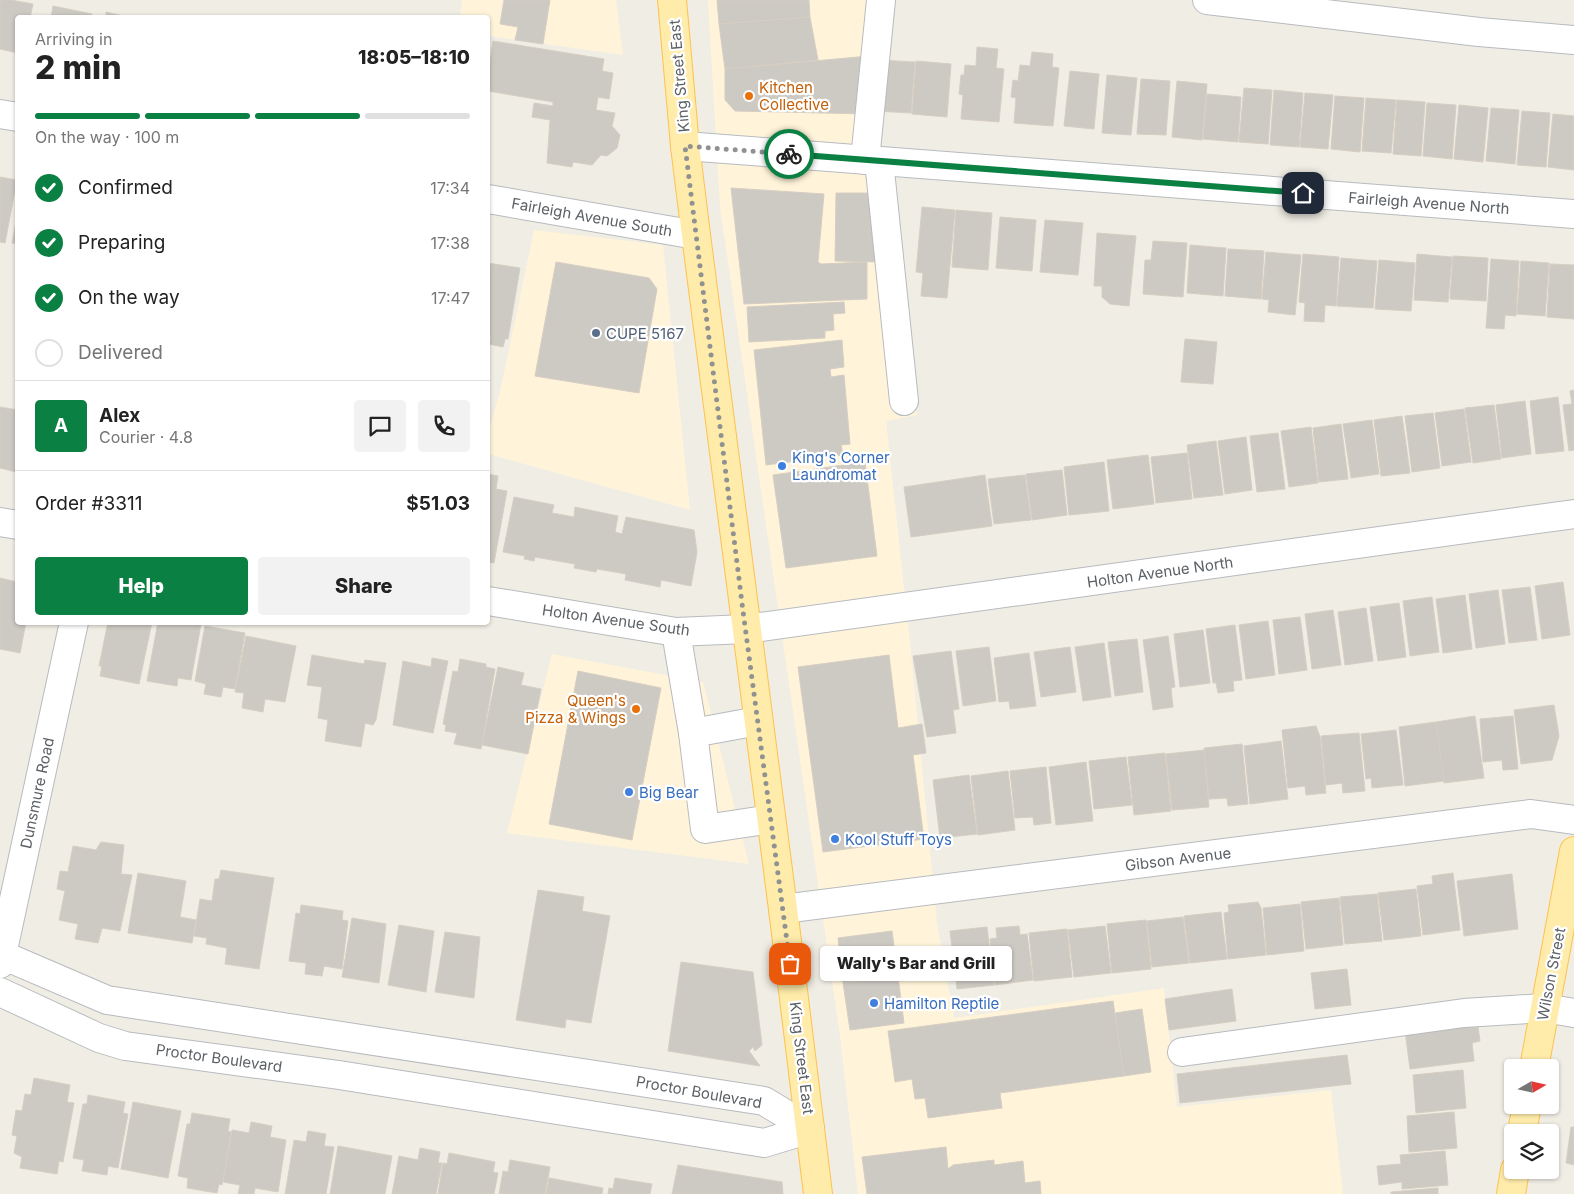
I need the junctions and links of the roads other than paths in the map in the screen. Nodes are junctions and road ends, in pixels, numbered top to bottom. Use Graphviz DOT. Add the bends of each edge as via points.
graph roads {
  1 [pos="672,0"];
  2 [pos="881,0"];
  3 [pos="1207,0"];
  4 [pos="1574,40"];
  5 [pos="0,114"];
  6 [pos="15,116"];
  7 [pos="685,146"];
  8 [pos="872,160"];
  9 [pos="490,199"];
  10 [pos="1574,214"];
  11 [pos="696,235"];
  12 [pos="904,401"];
  13 [pos="1574,514"];
  14 [pos="0,522"];
  15 [pos="15,524"];
  16 [pos="490,602"];
  17 [pos="73,625"];
  18 [pos="746,629"];
  19 [pos="676,632"];
  20 [pos="758,721"];
  21 [pos="693,733"];
  22 [pos="771,819"];
  23 [pos="1574,820"];
  24 [pos="1574,851"];
  25 [pos="783,909"];
  26 [pos="1,958"];
  27 [pos="0,992"];
  28 [pos="107,1000"];
  29 [pos="1544,1008"];
  30 [pos="1574,1013"];
  31 [pos="344,1037"];
  32 [pos="99,1038"];
  33 [pos="1182,1052"];
  34 [pos="1536,1059"];
  35 [pos="339,1075"];
  36 [pos="628,1080"];
  37 [pos="622,1120"];
  38 [pos="810,1129"];
  39 [pos="1514,1179"];
  40 [pos="818,1194"];
  41 [pos="1511,1194"];
  1 -- 7 [label="main road, King Street East"];
  2 -- 8 [label="street"];
  3 -- 4 [label="street"];
  5 -- 6 [label="street"];
  7 -- 8 [label="street, Fairleigh Avenue North"];
  7 -- 11 [label="main road, King Street East"];
  8 -- 10 [label="street, Fairleigh Avenue North"];
  8 -- 12 [label="street"];
  9 -- 11 [label="street, Fairleigh Avenue South"];
  11 -- 18 [label="main road, King Street East"];
  13 -- 18 [label="street, Holton Avenue North"];
  14 -- 15 [label="street"];
  16 -- 19 [label="street, Holton Avenue South"];
  17 -- 26 [label="street, Dunsmure Road"];
  18 -- 19 [label="street, Holton Avenue South"];
  18 -- 20 [label="main road, King Street East"];
  19 -- 21 [label="street"];
  20 -- 21 [label="street"];
  20 -- 22 [label="main road, King Street East"];
  21 -- 22 [label="street" via="705,829"];
  22 -- 25 [label="main road, King Street East"];
  23 -- 25 [label="street, Gibson Avenue" via="1531,814"];
  24 -- 29 [label="main road, Wilson Street"];
  25 -- 38 [label="main road, King Street East"];
  26 -- 28 [label="street, Proctor Boulevard"];
  27 -- 32 [label="street, Proctor Boulevard"];
  28 -- 31 [label="street, Proctor Boulevard"];
  28 -- 32 [label="street"];
  29 -- 30 [label="street"];
  29 -- 33 [label="street" via="1464,1013"];
  29 -- 34 [label="main road, Wilson Street"];
  31 -- 35 [label="street"];
  31 -- 36 [label="street, Proctor Boulevard"];
  32 -- 35 [label="street, Proctor Boulevard" via="125,1046"];
  35 -- 37 [label="street, Proctor Boulevard"];
  36 -- 37 [label="street, Proctor Boulevard"];
  36 -- 38 [label="street, Proctor Boulevard" via="764,1102"];
  37 -- 38 [label="street, Proctor Boulevard" via="764,1143"];
  38 -- 40 [label="main road, King Street East"];
  39 -- 41 [label="main road"];
}
